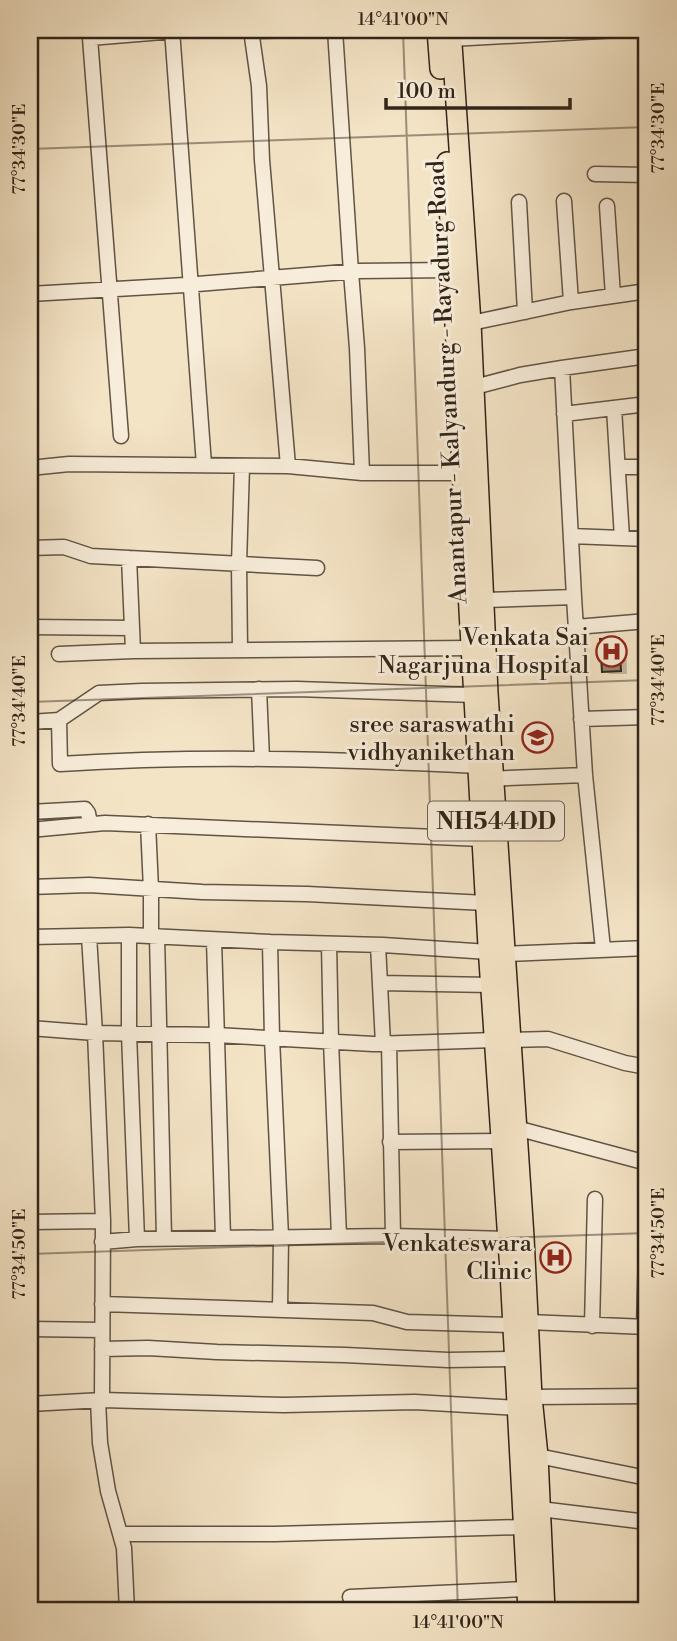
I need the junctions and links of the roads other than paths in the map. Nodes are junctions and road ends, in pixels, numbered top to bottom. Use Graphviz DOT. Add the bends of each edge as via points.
graph roads {
  1 [pos="172,30"];
  2 [pos="187,30"];
  3 [pos="298,30"];
  4 [pos="335,30"];
  5 [pos="619,30"];
  6 [pos="251,31"];
  7 [pos="546,32"];
  8 [pos="446,33"];
  9 [pos="89,34"];
  10 [pos="595,174"];
  11 [pos="647,175"];
  12 [pos="564,201"];
  13 [pos="519,202"];
  14 [pos="607,206"];
  15 [pos="452,270"];
  16 [pos="351,272"];
  17 [pos="273,278"];
  18 [pos="190,284"];
  19 [pos="109,289"];
  20 [pos="647,291"];
  21 [pos="30,293"];
  22 [pos="613,296"];
  23 [pos="571,302"];
  24 [pos="525,312"];
  25 [pos="471,323"];
  26 [pos="647,356"];
  27 [pos="562,368"];
  28 [pos="466,389"];
  29 [pos="647,404"];
  30 [pos="614,408"];
  31 [pos="564,414"];
  32 [pos="121,436"];
  33 [pos="30,440"];
  34 [pos="204,465"];
  35 [pos="242,466"];
  36 [pos="288,466"];
  37 [pos="618,467"];
  38 [pos="647,467"];
  39 [pos="30,468"];
  40 [pos="362,473"];
  41 [pos="463,474"];
  42 [pos="571,536"];
  43 [pos="622,538"];
  44 [pos="647,539"];
  45 [pos="30,548"];
  46 [pos="130,558"];
  47 [pos="239,564"];
  48 [pos="317,568"];
  49 [pos="574,597"];
  50 [pos="484,600"];
  51 [pos="647,621"];
  52 [pos="30,627"];
  53 [pos="576,627"];
  54 [pos="132,628"];
  55 [pos="471,648"];
  56 [pos="133,650"];
  57 [pos="240,650"];
  58 [pos="59,654"];
  59 [pos="259,689"];
  60 [pos="474,695"];
  61 [pos="647,717"];
  62 [pos="581,719"];
  63 [pos="59,720"];
  64 [pos="30,722"];
  65 [pos="262,759"];
  66 [pos="483,775"];
  67 [pos="585,775"];
  68 [pos="30,812"];
  69 [pos="90,824"];
  70 [pos="148,824"];
  71 [pos="30,830"];
  72 [pos="482,839"];
  73 [pos="30,887"];
  74 [pos="151,889"];
  75 [pos="486,903"];
  76 [pos="129,934"];
  77 [pos="89,936"];
  78 [pos="154,936"];
  79 [pos="30,937"];
  80 [pos="214,940"];
  81 [pos="270,942"];
  82 [pos="329,944"];
  83 [pos="378,945"];
  84 [pos="647,948"];
  85 [pos="603,949"];
  86 [pos="497,953"];
  87 [pos="380,983"];
  88 [pos="491,985"];
  89 [pos="30,1028"];
  90 [pos="95,1033"];
  91 [pos="129,1034"];
  92 [pos="160,1034"];
  93 [pos="216,1035"];
  94 [pos="272,1038"];
  95 [pos="503,1040"];
  96 [pos="331,1041"];
  97 [pos="386,1043"];
  98 [pos="647,1067"];
  99 [pos="509,1135"];
  100 [pos="390,1142"];
  101 [pos="647,1163"];
  102 [pos="595,1199"];
  103 [pos="647,1219"];
  104 [pos="103,1221"];
  105 [pos="30,1222"];
  106 [pos="339,1236"];
  107 [pos="393,1236"];
  108 [pos="281,1237"];
  109 [pos="164,1238"];
  110 [pos="223,1238"];
  111 [pos="137,1239"];
  112 [pos="508,1239"];
  113 [pos="102,1242"];
  114 [pos="102,1304"];
  115 [pos="280,1310"];
  116 [pos="521,1323"];
  117 [pos="592,1326"];
  118 [pos="646,1327"];
  119 [pos="30,1329"];
  120 [pos="102,1329"];
  121 [pos="102,1349"];
  122 [pos="514,1359"];
  123 [pos="647,1396"];
  124 [pos="100,1400"];
  125 [pos="524,1402"];
  126 [pos="30,1404"];
  127 [pos="538,1456"];
  128 [pos="647,1478"];
  129 [pos="540,1509"];
  130 [pos="647,1522"];
  131 [pos="522,1527"];
  132 [pos="121,1534"];
  133 [pos="526,1589"];
  134 [pos="350,1597"];
  135 [pos="127,1611"];
  136 [pos="528,1611"];
  137 [pos="545,1611"];
  1 -- 2 [label="street"];
  1 -- 9 [label="street"];
  1 -- 18 [label="street"];
  3 -- 6 [label="street"];
  4 -- 16 [label="street"];
  5 -- 7 [label="street"];
  6 -- 17 [label="street"];
  7 -- 8 [label="street"];
  8 -- 15 [label="highway, Anantapur - Kalyandurg - Rayadurg Road / NH544DD"];
  8 -- 25 [label="highway, Anantapur - Kalyandurg - Rayadurg Road / NH544DD"];
  9 -- 19 [label="street"];
  10 -- 11 [label="street"];
  12 -- 23 [label="street"];
  13 -- 24 [label="street"];
  14 -- 22 [label="street"];
  15 -- 16 [label="street"];
  15 -- 28 [label="highway, Anantapur - Kalyandurg - Rayadurg Road / NH544DD"];
  16 -- 17 [label="street"];
  16 -- 40 [label="street"];
  17 -- 18 [label="street"];
  17 -- 36 [label="street"];
  18 -- 19 [label="street"];
  18 -- 34 [label="street"];
  19 -- 21 [label="street"];
  19 -- 32 [label="street"];
  20 -- 22 [label="street"];
  22 -- 23 [label="street"];
  23 -- 24 [label="street"];
  24 -- 25 [label="street"];
  25 -- 28 [label="highway, Anantapur - Kalyandurg - Rayadurg Road / NH544DD"];
  26 -- 27 [label="street"];
  27 -- 28 [label="street"];
  27 -- 31 [label="street"];
  28 -- 41 [label="highway, Anantapur - Kalyandurg - Rayadurg Road / NH544DD"];
  28 -- 50 [label="highway, Anantapur - Kalyandurg - Rayadurg Road / NH544DD"];
  29 -- 30 [label="street"];
  30 -- 31 [label="street"];
  30 -- 37 [label="street"];
  31 -- 42 [label="street"];
  33 -- 39 [label="street"];
  34 -- 35 [label="street"];
  34 -- 39 [label="street"];
  35 -- 36 [label="street"];
  35 -- 47 [label="street"];
  36 -- 40 [label="street"];
  37 -- 38 [label="street"];
  37 -- 43 [label="street"];
  40 -- 41 [label="street"];
  41 -- 55 [label="highway, Anantapur - Kalyandurg - Rayadurg Road / NH544DD"];
  42 -- 43 [label="street"];
  42 -- 49 [label="street"];
  43 -- 44 [label="street"];
  45 -- 46 [label="street" via="64,547 84,555"];
  46 -- 47 [label="street"];
  46 -- 54 [label="street"];
  47 -- 48 [label="street"];
  47 -- 57 [label="street"];
  49 -- 50 [label="street"];
  49 -- 53 [label="street"];
  50 -- 66 [label="highway, Anantapur - Kalyandurg - Rayadurg Road / NH544DD"];
  51 -- 53 [label="street"];
  52 -- 54 [label="street"];
  53 -- 62 [label="street"];
  54 -- 56 [label="street"];
  55 -- 57 [label="street"];
  55 -- 60 [label="highway, Anantapur - Kalyandurg - Rayadurg Road / NH544DD"];
  56 -- 57 [label="street"];
  56 -- 58 [label="street"];
  59 -- 60 [label="street"];
  59 -- 63 [label="street" via="99,693"];
  59 -- 65 [label="street"];
  60 -- 66 [label="highway, Anantapur - Kalyandurg - Rayadurg Road / NH544DD"];
  61 -- 62 [label="street"];
  62 -- 67 [label="street"];
  63 -- 64 [label="street"];
  63 -- 65 [label="street" via="60,764"];
  65 -- 66 [label="street" via="332,759"];
  66 -- 67 [label="street"];
  66 -- 72 [label="highway, Anantapur - Kalyandurg - Rayadurg Road / NH544DD"];
  66 -- 86 [label="highway, Anantapur - Kalyandurg - Rayadurg Road / NH544DD"];
  67 -- 85 [label="street"];
  68 -- 69 [label="street" via="85,809"];
  69 -- 70 [label="street"];
  69 -- 71 [label="street"];
  70 -- 72 [label="street"];
  70 -- 74 [label="street"];
  72 -- 75 [label="highway, Anantapur - Kalyandurg - Rayadurg Road / NH544DD"];
  73 -- 74 [label="street"];
  74 -- 75 [label="street"];
  74 -- 78 [label="street"];
  75 -- 86 [label="highway, Anantapur - Kalyandurg - Rayadurg Road / NH544DD"];
  76 -- 77 [label="street"];
  76 -- 78 [label="street"];
  76 -- 91 [label="street"];
  77 -- 79 [label="street"];
  77 -- 90 [label="street"];
  78 -- 80 [label="street"];
  78 -- 92 [label="street"];
  80 -- 81 [label="street"];
  80 -- 93 [label="street"];
  81 -- 82 [label="street"];
  81 -- 94 [label="street"];
  82 -- 83 [label="street"];
  82 -- 96 [label="street"];
  83 -- 86 [label="street"];
  83 -- 87 [label="street"];
  84 -- 85 [label="street"];
  85 -- 86 [label="street"];
  86 -- 88 [label="highway, Anantapur - Kalyandurg - Rayadurg Road / NH544DD"];
  86 -- 95 [label="highway, Anantapur - Kalyandurg - Rayadurg Road / NH544DD"];
  87 -- 88 [label="street"];
  87 -- 97 [label="street"];
  88 -- 95 [label="highway, Anantapur - Kalyandurg - Rayadurg Road / NH544DD"];
  89 -- 90 [label="street"];
  90 -- 91 [label="street"];
  90 -- 104 [label="street"];
  91 -- 92 [label="street"];
  91 -- 111 [label="street"];
  92 -- 93 [label="street"];
  92 -- 109 [label="street"];
  93 -- 94 [label="street"];
  93 -- 110 [label="street"];
  94 -- 96 [label="street"];
  94 -- 108 [label="street"];
  95 -- 97 [label="street"];
  95 -- 98 [label="street" via="548,1039"];
  95 -- 99 [label="highway, Anantapur - Kalyandurg - Rayadurg Road / NH544DD"];
  96 -- 97 [label="street"];
  96 -- 106 [label="street"];
  97 -- 100 [label="street"];
  99 -- 100 [label="street"];
  99 -- 101 [label="street"];
  99 -- 112 [label="highway, Anantapur - Kalyandurg - Rayadurg Road / NH544DD"];
  99 -- 116 [label="highway, Anantapur - Kalyandurg - Rayadurg Road / NH544DD"];
  100 -- 107 [label="street"];
  102 -- 117 [label="street"];
  103 -- 118 [label="street"];
  104 -- 105 [label="street"];
  104 -- 113 [label="street"];
  106 -- 107 [label="street"];
  106 -- 108 [label="street"];
  107 -- 112 [label="street"];
  108 -- 110 [label="street"];
  108 -- 115 [label="street"];
  109 -- 110 [label="street"];
  109 -- 111 [label="street"];
  111 -- 113 [label="street"];
  112 -- 116 [label="highway, Anantapur - Kalyandurg - Rayadurg Road / NH544DD"];
  113 -- 114 [label="street"];
  114 -- 115 [label="street"];
  114 -- 120 [label="street"];
  115 -- 116 [label="street" via="373,1313 419,1323"];
  116 -- 117 [label="street"];
  116 -- 122 [label="highway, Anantapur - Kalyandurg - Rayadurg Road / NH544DD"];
  116 -- 125 [label="highway, Anantapur - Kalyandurg - Rayadurg Road / NH544DD"];
  117 -- 118 [label="street"];
  119 -- 120 [label="street"];
  120 -- 121 [label="street"];
  121 -- 122 [label="street"];
  121 -- 124 [label="street"];
  122 -- 125 [label="highway, Anantapur - Kalyandurg - Rayadurg Road / NH544DD"];
  123 -- 125 [label="street"];
  124 -- 125 [label="street" via="285,1405"];
  124 -- 126 [label="street"];
  124 -- 132 [label="street" via="100,1443"];
  125 -- 127 [label="highway, Anantapur - Kalyandurg - Rayadurg Road / NH544DD"];
  125 -- 131 [label="highway, Anantapur - Kalyandurg - Rayadurg Road / NH544DD"];
  127 -- 128 [label="street"];
  127 -- 129 [label="highway, Anantapur - Kalyandurg - Rayadurg Road / NH544DD"];
  129 -- 130 [label="street"];
  129 -- 137 [label="highway, Anantapur - Kalyandurg - Rayadurg Road / NH544DD"];
  131 -- 132 [label="street"];
  131 -- 133 [label="highway, Anantapur - Kalyandurg - Rayadurg Road / NH544DD"];
  132 -- 135 [label="street"];
  133 -- 134 [label="street"];
  133 -- 136 [label="highway, Anantapur - Kalyandurg - Rayadurg Road / NH544DD"];
}
